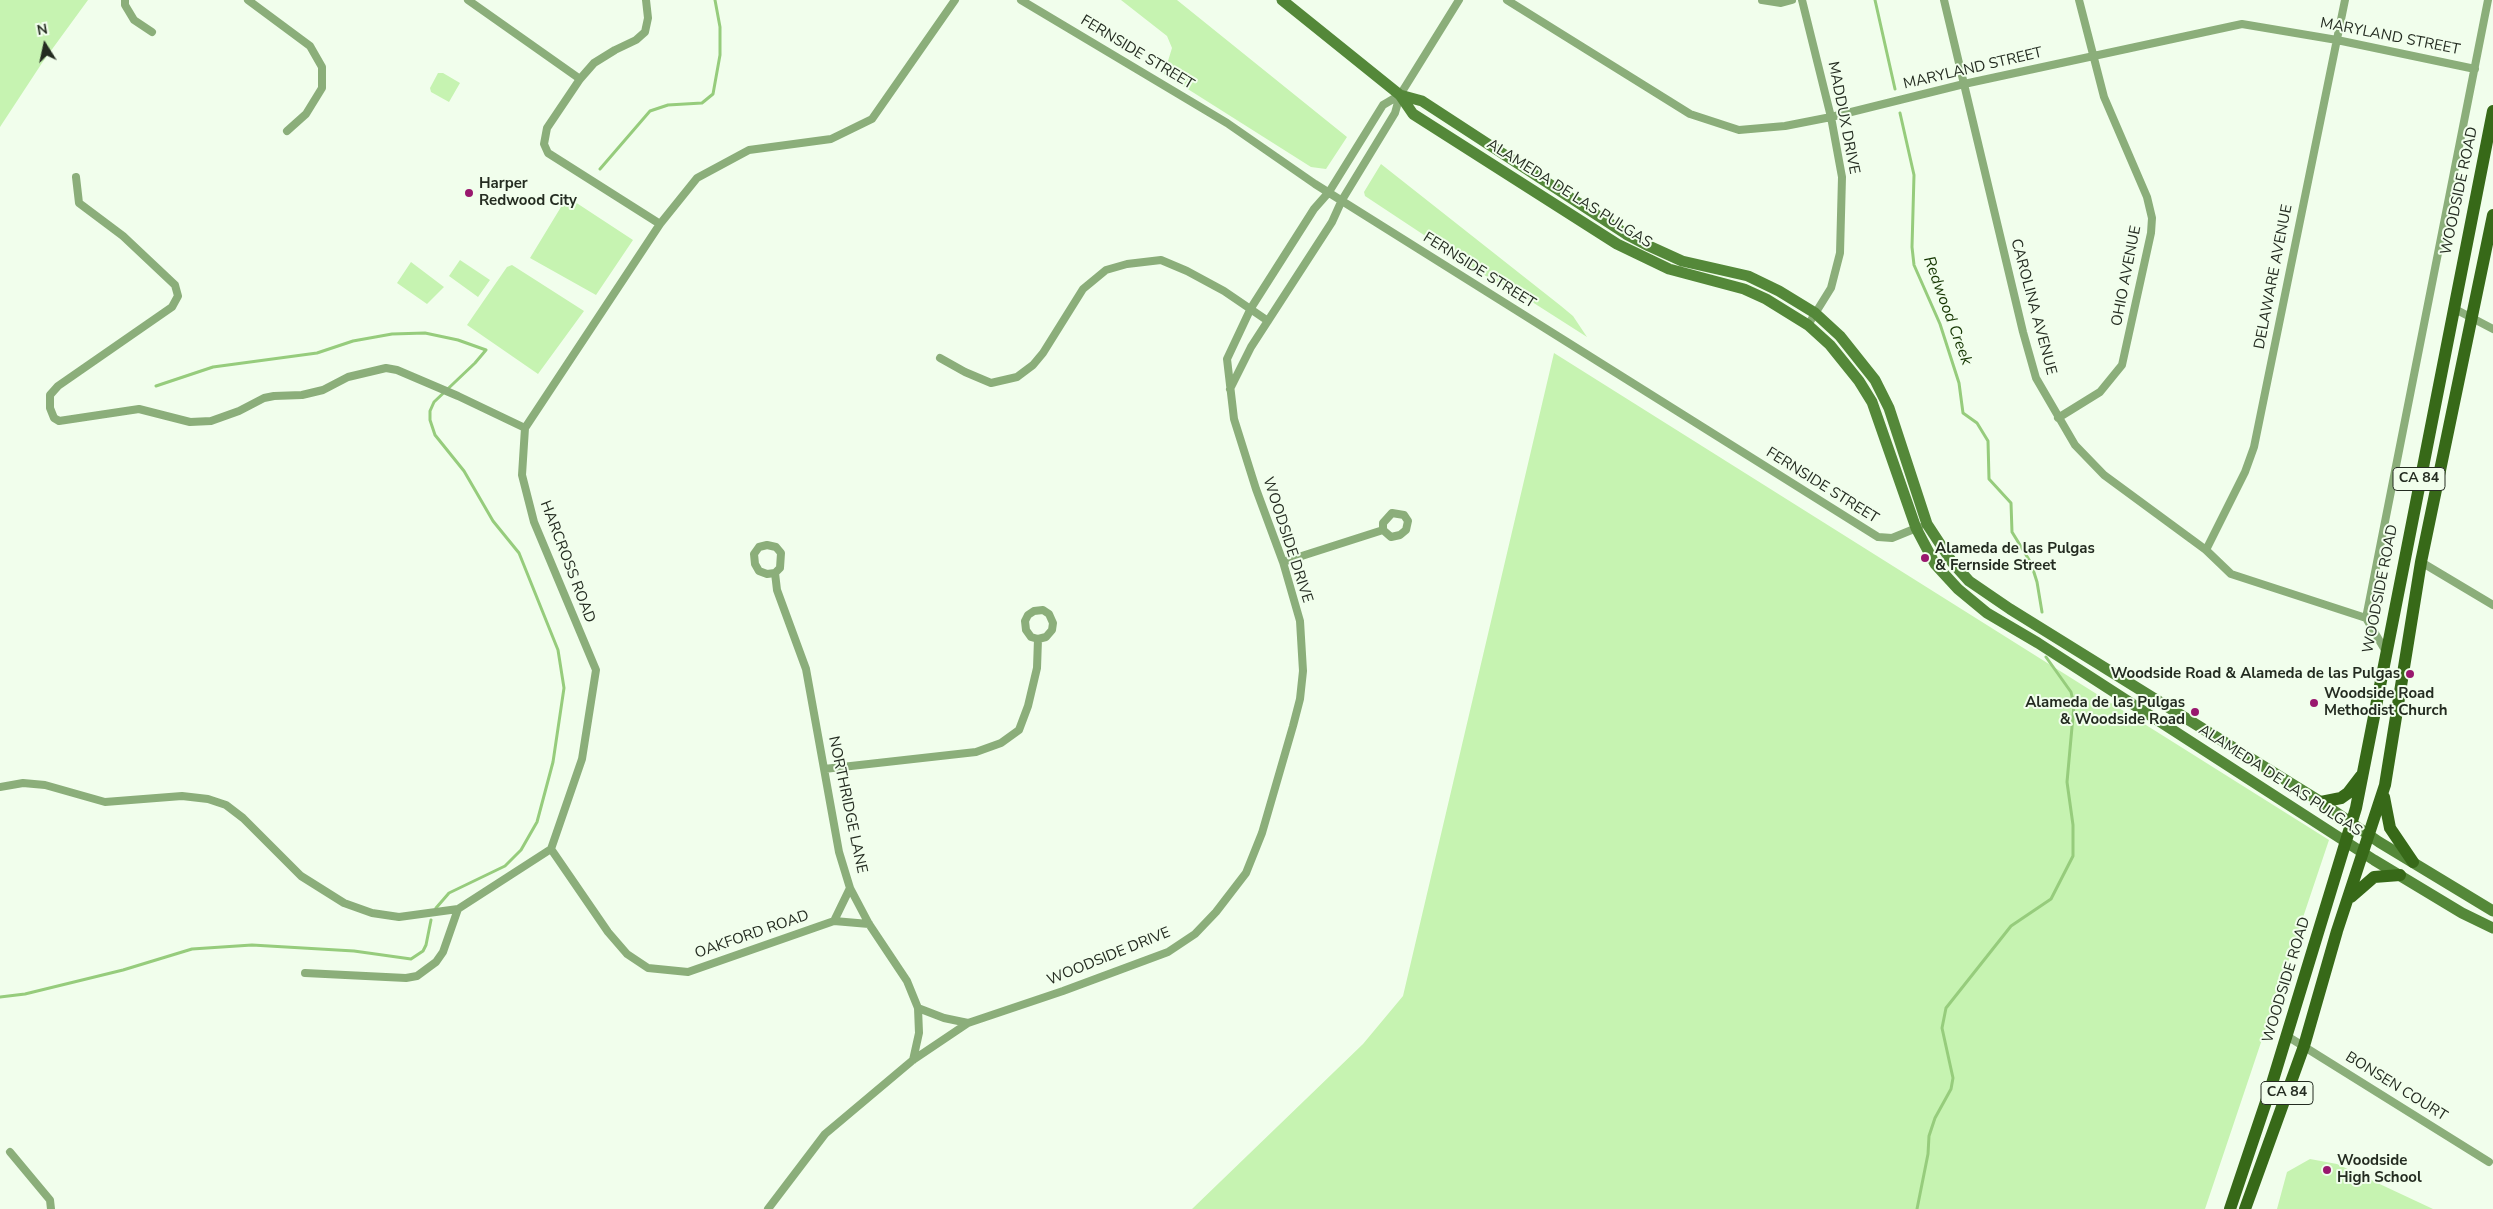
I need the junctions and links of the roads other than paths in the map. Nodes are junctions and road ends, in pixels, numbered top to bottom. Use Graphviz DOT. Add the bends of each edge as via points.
graph roads {
  1 [pos="125,0"];
  2 [pos="248,0"];
  3 [pos="468,0"];
  4 [pos="646,0"];
  5 [pos="955,0"];
  6 [pos="1021,0"];
  7 [pos="1282,0"];
  8 [pos="1459,0"];
  9 [pos="1507,0"];
  10 [pos="1762,0"];
  11 [pos="1792,0"];
  12 [pos="1802,0"];
  13 [pos="1944,0"];
  14 [pos="2079,0"];
  15 [pos="2345,0"];
  16 [pos="2488,0"];
  17 [pos="152,32"];
  18 [pos="2337,40"];
  19 [pos="2092,56"];
  20 [pos="2475,69"];
  21 [pos="580,79"];
  22 [pos="1964,84"];
  23 [pos="1400,95"];
  24 [pos="2493,111"];
  25 [pos="1831,117"];
  26 [pos="287,131"];
  27 [pos="76,177"];
  28 [pos="1328,192"];
  29 [pos="1342,200"];
  30 [pos="2493,215"];
  31 [pos="660,224"];
  32 [pos="1251,308"];
  33 [pos="2452,308"];
  34 [pos="1815,313"];
  35 [pos="2471,318"];
  36 [pos="1268,321"];
  37 [pos="1808,325"];
  38 [pos="2493,329"];
  39 [pos="940,358"];
  40 [pos="1230,390"];
  41 [pos="2058,418"];
  42 [pos="525,428"];
  43 [pos="1927,524"];
  44 [pos="1916,528"];
  45 [pos="1383,530"];
  46 [pos="2206,550"];
  47 [pos="1283,562"];
  48 [pos="2421,562"];
  49 [pos="775,573"];
  50 [pos="2493,605"];
  51 [pos="2366,618"];
  52 [pos="1038,639"];
  53 [pos="2385,650"];
  54 [pos="2136,688"];
  55 [pos="2128,701"];
  56 [pos="2243,754"];
  57 [pos="824,769"];
  58 [pos="2365,769"];
  59 [pos="2234,770"];
  60 [pos="0,787"];
  61 [pos="2384,791"];
  62 [pos="2321,802"];
  63 [pos="2352,822"];
  64 [pos="2370,835"];
  65 [pos="2347,842"];
  66 [pos="551,849"];
  67 [pos="2364,853"];
  68 [pos="2413,862"];
  69 [pos="2400,875"];
  70 [pos="850,888"];
  71 [pos="2347,901"];
  72 [pos="458,909"];
  73 [pos="2493,911"];
  74 [pos="834,921"];
  75 [pos="869,924"];
  76 [pos="2493,928"];
  77 [pos="305,973"];
  78 [pos="918,1008"];
  79 [pos="968,1024"];
  80 [pos="2287,1036"];
  81 [pos="2304,1046"];
  82 [pos="913,1060"];
  83 [pos="10,1152"];
  84 [pos="2490,1162"];
  85 [pos="51,1209"];
  86 [pos="768,1209"];
  87 [pos="2230,1209"];
  88 [pos="2245,1209"];
  1 -- 17 [label="street" via="134,20"];
  2 -- 26 [label="street" via="310,46 322,67 322,88 306,114"];
  3 -- 21 [label="street"];
  4 -- 21 [label="street" via="648,18 645,32 594,63"];
  5 -- 31 [label="street, HARCROSS ROAD" via="872,119 831,139 748,150 697,178"];
  6 -- 28 [label="street, FERNSIDE STREET" via="1227,123"];
  7 -- 23 [label="main road, ALAMEDA DE LAS PULGAS"];
  8 -- 23 [label="street"];
  9 -- 25 [label="street, MARYLAND STREET" via="1690,114 1739,130"];
  10 -- 11 [label="street"];
  12 -- 25 [label="street, MADDUX DRIVE"];
  13 -- 22 [label="street, CAROLINA AVENUE"];
  14 -- 19 [label="street, OHIO AVENUE"];
  15 -- 18 [label="street, DELAWARE AVENUE"];
  16 -- 20 [label="street, WOODSIDE ROAD"];
  18 -- 19 [label="street, MARYLAND STREET" via="2242,24"];
  18 -- 20 [label="street, MARYLAND STREET"];
  18 -- 46 [label="street, DELAWARE AVENUE" via="2254,447"];
  19 -- 22 [label="street, MARYLAND STREET"];
  19 -- 41 [label="street, OHIO AVENUE" via="2104,97 2147,197 2152,218 2151,233 2122,365 2100,392"];
  20 -- 51 [label="street, WOODSIDE ROAD"];
  21 -- 31 [label="street" via="546,130 544,144 548,153"];
  22 -- 25 [label="street, MARYLAND STREET"];
  22 -- 41 [label="street, CAROLINA AVENUE" via="2023,332 2036,378"];
  23 -- 28 [label="street, WOODSIDE DRIVE" via="1384,105"];
  23 -- 29 [label="street" via="1395,113"];
  23 -- 34 [label="main road, ALAMEDA DE LAS PULGAS" via="1422,101 1648,246 1682,261 1748,276"];
  23 -- 37 [label="main road, ALAMEDA DE LAS PULGAS" via="1413,114 1618,244 1668,269 1744,289"];
  24 -- 33 [label="main road, WOODSIDE ROAD / CA 84"];
  25 -- 34 [label="street, MADDUX DRIVE" via="1842,177 1840,253 1831,288"];
  27 -- 42 [label="street" via="79,203 123,236 175,285 178,296 172,307 58,386 50,395 50,408 59,422 140,409 190,422 211,421 264,398 302,396 348,377 386,368 458,396"];
  28 -- 29 [label="street, FERNSIDE STREET"];
  28 -- 32 [label="street, WOODSIDE DRIVE"];
  29 -- 36 [label="street" via="1332,222"];
  29 -- 44 [label="street, FERNSIDE STREET" via="1878,537 1892,538"];
  30 -- 35 [label="main road, CA 84"];
  31 -- 42 [label="street, HARCROSS ROAD"];
  32 -- 36 [label="street"];
  32 -- 39 [label="street" via="1187,270 1161,260 1127,264 1106,270 1083,290 1043,354 1017,376 991,383"];
  32 -- 40 [label="street, WOODSIDE DRIVE" via="1227,359"];
  33 -- 35 [label="street"];
  33 -- 53 [label="main road, WOODSIDE ROAD / CA 84"];
  34 -- 37 [label="street, MADDUX DRIVE"];
  34 -- 43 [label="main road, ALAMEDA DE LAS PULGAS" via="1859,357 1878,387 1889,408"];
  35 -- 38 [label="street"];
  35 -- 48 [label="main road, CA 84"];
  36 -- 40 [label="street"];
  37 -- 44 [label="main road, ALAMEDA DE LAS PULGAS" via="1830,345 1872,402"];
  40 -- 47 [label="street, WOODSIDE DRIVE" via="1243,451"];
  41 -- 46 [label="street, CAROLINA AVENUE" via="2075,445 2104,475"];
  42 -- 66 [label="street, HARCROSS ROAD" via="522,475 534,522 596,670 582,759"];
  43 -- 44 [label="street, FERNSIDE STREET"];
  43 -- 54 [label="main road, ALAMEDA DE LAS PULGAS" via="1969,581"];
  44 -- 55 [label="main road, ALAMEDA DE LAS PULGAS" via="1935,564 1987,613"];
  45 -- 47 [label="street"];
  46 -- 51 [label="street, CAROLINA AVENUE" via="2231,574"];
  47 -- 79 [label="street, WOODSIDE DRIVE" via="1300,621 1303,671 1300,699 1262,832 1246,872 1202,928 1168,952"];
  48 -- 50 [label="street"];
  48 -- 61 [label="main road, CA 84"];
  49 -- 57 [label="street, NORTHRIDGE LANE" via="776,590 806,669"];
  51 -- 53 [label="street"];
  52 -- 57 [label="street" via="1038,668 1028,706 1019,730 1001,743 976,752"];
  53 -- 58 [label="main road, WOODSIDE ROAD / CA 84"];
  54 -- 55 [label="main road"];
  54 -- 56 [label="main road, ALAMEDA DE LAS PULGAS"];
  55 -- 59 [label="main road, ALAMEDA DE LAS PULGAS"];
  56 -- 59 [label="main road"];
  56 -- 62 [label="main road, ALAMEDA DE LAS PULGAS"];
  57 -- 70 [label="street, NORTHRIDGE LANE" via="839,852"];
  58 -- 62 [label="main road" via="2348,793 2341,798"];
  58 -- 63 [label="main road, WOODSIDE ROAD / CA 84"];
  59 -- 65 [label="main road, ALAMEDA DE LAS PULGAS"];
  60 -- 72 [label="street" via="23,783 45,785 105,802 182,796 208,799 226,805 243,818 301,876 344,903 398,918"];
  61 -- 64 [label="main road, CA 84"];
  61 -- 68 [label="main road" via="2390,828"];
  62 -- 63 [label="main road, ALAMEDA DE LAS PULGAS"];
  63 -- 64 [label="main road, ALAMEDA DE LAS PULGAS"];
  63 -- 65 [label="main road, WOODSIDE ROAD / CA 84"];
  64 -- 67 [label="main road, CA 84"];
  64 -- 68 [label="main road, ALAMEDA DE LAS PULGAS"];
  65 -- 67 [label="main road, ALAMEDA DE LAS PULGAS"];
  65 -- 80 [label="main road, WOODSIDE ROAD / CA 84"];
  66 -- 72 [label="street"];
  66 -- 74 [label="street, OAKFORD ROAD" via="608,932 627,954 648,968 688,972"];
  67 -- 69 [label="main road, ALAMEDA DE LAS PULGAS"];
  67 -- 71 [label="main road, CA 84"];
  68 -- 73 [label="main road, ALAMEDA DE LAS PULGAS"];
  69 -- 71 [label="main road" via="2374,877"];
  69 -- 76 [label="main road, ALAMEDA DE LAS PULGAS"];
  70 -- 74 [label="street"];
  70 -- 75 [label="street, NORTHRIDGE LANE"];
  71 -- 81 [label="main road, CA 84"];
  72 -- 77 [label="street" via="443,952 436,962 417,976"];
  74 -- 75 [label="street, OAKFORD ROAD"];
  75 -- 78 [label="street, NORTHRIDGE LANE" via="907,981"];
  78 -- 79 [label="street"];
  78 -- 82 [label="street, NORTHRIDGE LANE" via="919,1033"];
  79 -- 82 [label="street, WOODSIDE DRIVE"];
  80 -- 81 [label="street, BONSEN COURT"];
  80 -- 87 [label="main road, WOODSIDE ROAD / CA 84"];
  81 -- 84 [label="street, BONSEN COURT"];
  81 -- 88 [label="main road, CA 84"];
  82 -- 86 [label="street, WOODSIDE DRIVE" via="825,1134"];
  83 -- 85 [label="street" via="50,1200"];
}
